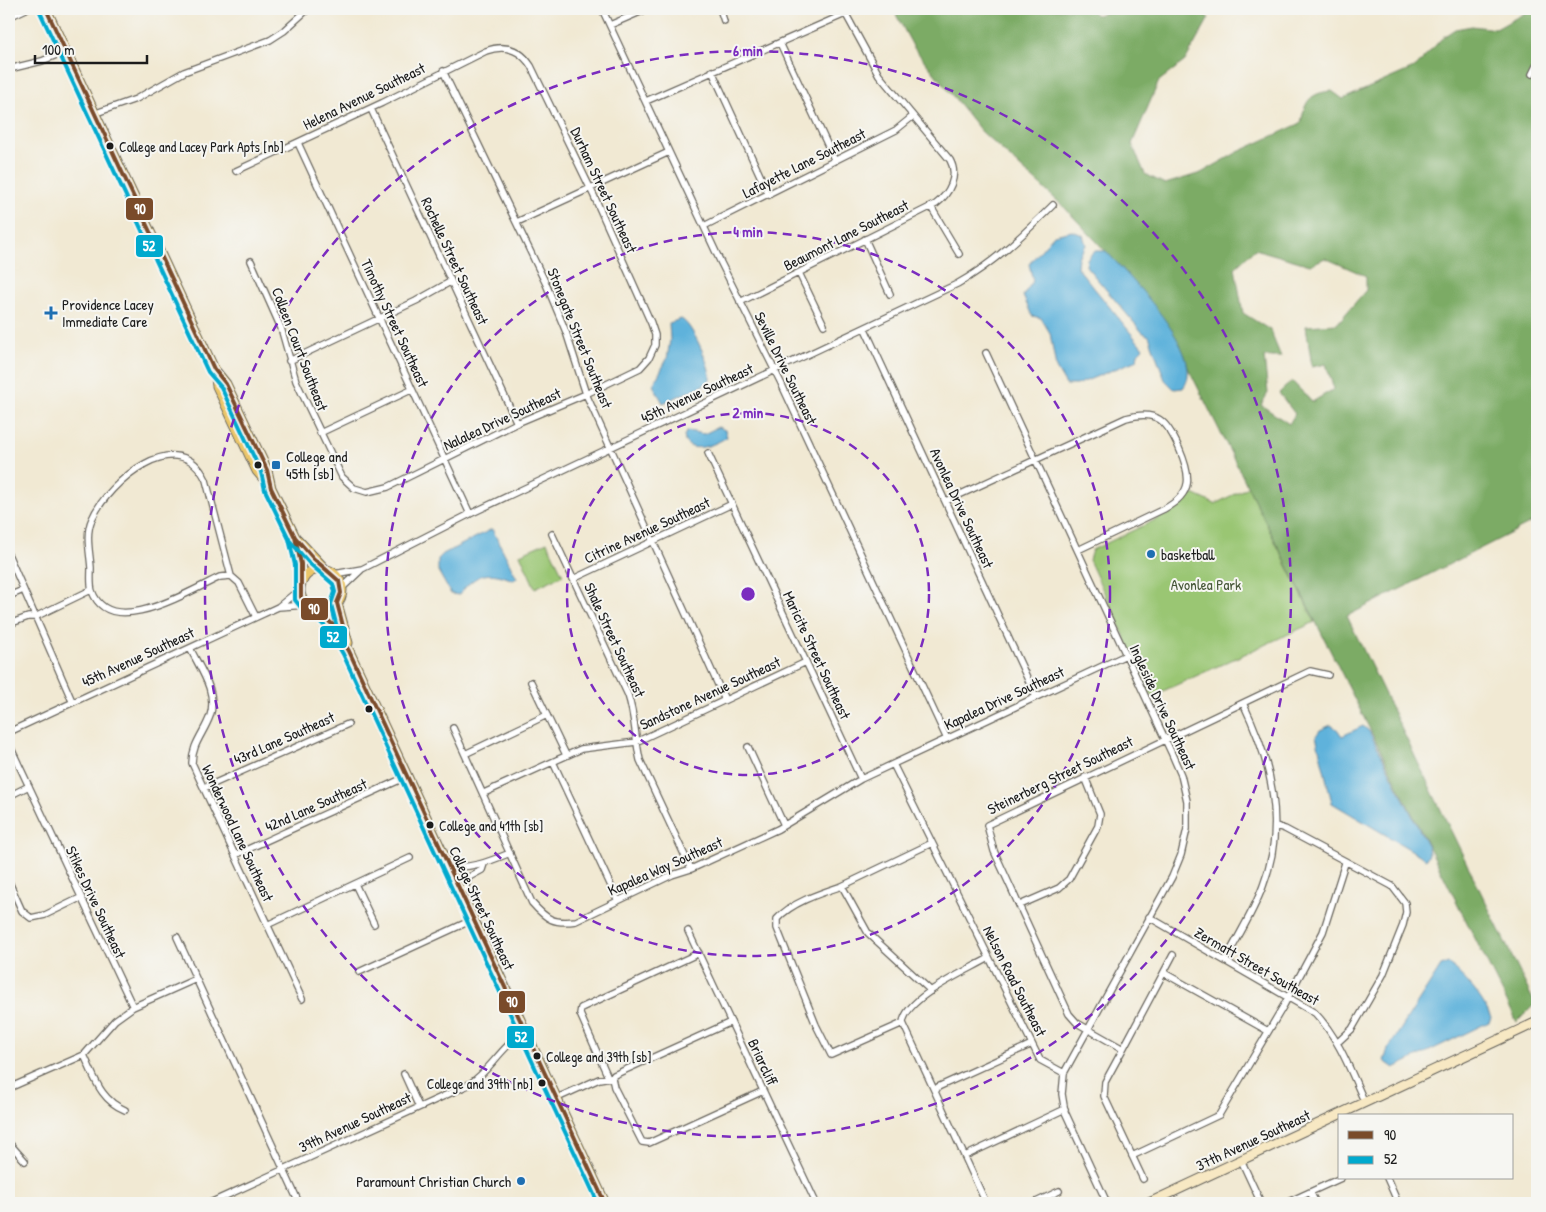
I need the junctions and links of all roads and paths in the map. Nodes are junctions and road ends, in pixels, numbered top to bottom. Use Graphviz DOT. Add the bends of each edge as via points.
graph roads {
  1 [pos="26,9"];
  2 [pos="46,9"];
  3 [pos="308,9"];
  4 [pos="602,9"];
  5 [pos="646,9"];
  6 [pos="720,9"];
  7 [pos="844,11"];
  8 [pos="9,17"];
  9 [pos="724,21"];
  10 [pos="610,25"];
  11 [pos="780,43"];
  12 [pos="504,48"];
  13 [pos="66,51"];
  14 [pos="1537,64"];
  15 [pos="9,69"];
  16 [pos="443,71"];
  17 [pos="712,71"];
  18 [pos="1532,74"];
  19 [pos="646,101"];
  20 [pos="371,109"];
  21 [pos="96,114"];
  22 [pos="912,117"];
  23 [pos="298,143"];
  24 [pos="668,152"];
  25 [pos="835,161"];
  26 [pos="236,171"];
  27 [pos="590,188"];
  28 [pos="769,195"];
  29 [pos="1053,205"];
  30 [pos="931,207"];
  31 [pos="517,222"];
  32 [pos="704,226"];
  33 [pos="865,239"];
  34 [pos="960,254"];
  35 [pos="251,261"];
  36 [pos="799,272"];
  37 [pos="450,282"];
  38 [pos="890,294"];
  39 [pos="740,302"];
  40 [pos="379,319"];
  41 [pos="824,325"];
  42 [pos="865,329"];
  43 [pos="986,353"];
  44 [pos="649,358"];
  45 [pos="289,361"];
  46 [pos="774,370"];
  47 [pos="411,390"];
  48 [pos="586,394"];
  49 [pos="517,423"];
  50 [pos="320,433"];
  51 [pos="612,447"];
  52 [pos="708,453"];
  53 [pos="1035,460"];
  54 [pos="444,461"];
  55 [pos="361,491"];
  56 [pos="946,501"];
  57 [pos="732,504"];
  58 [pos="470,514"];
  59 [pos="552,534"];
  60 [pos="295,537"];
  61 [pos="654,541"];
  62 [pos="1078,550"];
  63 [pos="9,556"];
  64 [pos="362,568"];
  65 [pos="330,572"];
  66 [pos="231,576"];
  67 [pos="573,579"];
  68 [pos="302,584"];
  69 [pos="342,589"];
  70 [pos="23,590"];
  71 [pos="91,590"];
  72 [pos="9,596"];
  73 [pos="337,603"];
  74 [pos="307,606"];
  75 [pos="278,607"];
  76 [pos="318,611"];
  77 [pos="35,617"];
  78 [pos="256,617"];
  79 [pos="9,624"];
  80 [pos="190,648"];
  81 [pos="349,651"];
  82 [pos="1126,655"];
  83 [pos="806,662"];
  84 [pos="1328,675"];
  85 [pos="531,682"];
  86 [pos="1036,697"];
  87 [pos="725,700"];
  88 [pos="72,701"];
  89 [pos="1243,703"];
  90 [pos="547,715"];
  91 [pos="348,724"];
  92 [pos="453,728"];
  93 [pos="9,732"];
  94 [pos="947,739"];
  95 [pos="1164,739"];
  96 [pos="636,742"];
  97 [pos="9,744"];
  98 [pos="748,747"];
  99 [pos="465,754"];
  100 [pos="566,755"];
  101 [pos="553,762"];
  102 [pos="893,764"];
  103 [pos="1085,777"];
  104 [pos="406,778"];
  105 [pos="861,779"];
  106 [pos="29,786"];
  107 [pos="204,788"];
  108 [pos="484,793"];
  109 [pos="9,796"];
  110 [pos="1276,826"];
  111 [pos="781,827"];
  112 [pos="932,843"];
  113 [pos="510,853"];
  114 [pos="235,856"];
  115 [pos="410,858"];
  116 [pos="1345,863"];
  117 [pos="484,864"];
  118 [pos="448,866"];
  119 [pos="691,869"];
  120 [pos="9,882"];
  121 [pos="355,884"];
  122 [pos="842,886"];
  123 [pos="462,897"];
  124 [pos="80,898"];
  125 [pos="618,901"];
  126 [pos="1020,905"];
  127 [pos="1149,918"];
  128 [pos="472,920"];
  129 [pos="267,924"];
  130 [pos="374,924"];
  131 [pos="688,931"];
  132 [pos="177,937"];
  133 [pos="699,953"];
  134 [pos="1173,955"];
  135 [pos="989,958"];
  136 [pos="1225,961"];
  137 [pos="359,972"];
  138 [pos="1164,973"];
  139 [pos="196,979"];
  140 [pos="931,991"];
  141 [pos="1289,996"];
  142 [pos="302,999"];
  143 [pos="133,1008"];
  144 [pos="731,1022"];
  145 [pos="903,1023"];
  146 [pos="1535,1023"];
  147 [pos="1088,1029"];
  148 [pos="1268,1031"];
  149 [pos="525,1033"];
  150 [pos="1338,1043"];
  151 [pos="1032,1044"];
  152 [pos="1123,1050"];
  153 [pos="84,1055"];
  154 [pos="1064,1073"];
  155 [pos="404,1074"];
  156 [pos="610,1077"];
  157 [pos="9,1088"];
  158 [pos="763,1090"];
  159 [pos="935,1092"];
  160 [pos="555,1099"];
  161 [pos="1366,1103"];
  162 [pos="419,1107"];
  163 [pos="1065,1109"];
  164 [pos="125,1110"];
  165 [pos="1342,1114"];
  166 [pos="1338,1116"];
  167 [pos="9,1143"];
  168 [pos="965,1156"];
  169 [pos="1132,1156"];
  170 [pos="1241,1160"];
  171 [pos="25,1161"];
  172 [pos="284,1170"];
  173 [pos="1143,1179"];
  174 [pos="1338,1179"];
  175 [pos="1388,1180"];
  176 [pos="1059,1191"];
  177 [pos="1310,1192"];
  178 [pos="210,1203"];
  179 [pos="300,1203"];
  180 [pos="605,1203"];
  181 [pos="816,1203"];
  182 [pos="986,1203"];
  183 [pos="1034,1203"];
  184 [pos="1107,1203"];
  185 [pos="1149,1203"];
  186 [pos="1261,1203"];
  187 [pos="1286,1203"];
  188 [pos="1316,1203"];
  189 [pos="1398,1203"];
  1 -- 8 [label="street"];
  2 -- 13 [label="main road"];
  3 -- 21 [label="street" via="270,40 184,72 136,99"];
  4 -- 10 [label="street, Seville Drive Southeast"];
  5 -- 10 [label="street"];
  6 -- 9 [label="street"];
  7 -- 11 [label="street"];
  7 -- 22 [label="street" via="879,75"];
  10 -- 19 [label="street, Seville Drive Southeast"];
  11 -- 17 [label="street"];
  11 -- 25 [label="street"];
  12 -- 16 [label="street, Helena Avenue Southeast" via="486,51"];
  12 -- 27 [label="street, Durham Street Southeast" via="519,52 531,66"];
  13 -- 15 [label="street"];
  13 -- 21 [label="main road"];
  14 -- 18 [label="street"];
  16 -- 20 [label="street, Helena Avenue Southeast"];
  16 -- 31 [label="street, Stonegate Street Southeast"];
  17 -- 19 [label="street"];
  17 -- 28 [label="street"];
  19 -- 24 [label="street, Seville Drive Southeast"];
  20 -- 23 [label="street, Helena Avenue Southeast"];
  20 -- 37 [label="street, Rochelle Street Southeast"];
  21 -- 60 [label="main road" via="214,369 226,384 267,470 271,488"];
  22 -- 25 [label="street, Lafayette Lane Southeast" via="896,130"];
  22 -- 30 [label="street, Beaumont Lane Southeast" via="950,160 953,169 953,180 942,200"];
  23 -- 26 [label="street, Helena Avenue Southeast"];
  23 -- 40 [label="street, Timothy Street Southeast"];
  24 -- 27 [label="street"];
  24 -- 32 [label="street, Seville Drive Southeast"];
  25 -- 28 [label="street, Lafayette Lane Southeast"];
  27 -- 31 [label="street"];
  27 -- 44 [label="street, Durham Street Southeast" via="654,331 655,346"];
  28 -- 32 [label="street, Lafayette Lane Southeast"];
  29 -- 42 [label="street, 45th Avenue Southeast" via="984,269"];
  30 -- 33 [label="street, Beaumont Lane Southeast"];
  30 -- 34 [label="street"];
  31 -- 48 [label="street, Stonegate Street Southeast" via="566,332"];
  32 -- 39 [label="street, Seville Drive Southeast"];
  33 -- 36 [label="street, Beaumont Lane Southeast"];
  33 -- 38 [label="street"];
  35 -- 45 [label="street, Colleen Court Southeast" via="281,328"];
  36 -- 39 [label="street, Beaumont Lane Southeast"];
  36 -- 41 [label="street"];
  37 -- 40 [label="street"];
  37 -- 49 [label="street, Rochelle Street Southeast"];
  39 -- 46 [label="street, Seville Drive Southeast"];
  40 -- 45 [label="street"];
  40 -- 47 [label="street, Timothy Street Southeast"];
  42 -- 46 [label="street, 45th Avenue Southeast"];
  42 -- 56 [label="street, Avonlea Drive Southeast"];
  43 -- 53 [label="street, Ingleside Drive Southeast"];
  44 -- 48 [label="street, Nalalea Drive Southeast" via="640,368"];
  45 -- 50 [label="street, Colleen Court Southeast"];
  46 -- 51 [label="street, 45th Avenue Southeast"];
  46 -- 94 [label="street, Seville Drive Southeast"];
  47 -- 50 [label="street"];
  47 -- 54 [label="street, Timothy Street Southeast"];
  48 -- 49 [label="street, Nalalea Drive Southeast"];
  48 -- 51 [label="street, Stonegate Street Southeast"];
  49 -- 54 [label="street, Nalalea Drive Southeast"];
  50 -- 55 [label="street, Colleen Court Southeast" via="342,477"];
  51 -- 58 [label="street, 45th Avenue Southeast"];
  51 -- 61 [label="street, Stonegate Street Southeast"];
  52 -- 57 [label="street, Maricite Street Southeast"];
  53 -- 56 [label="street"];
  53 -- 62 [label="street, Ingleside Drive Southeast"];
  53 -- 62 [label="street" via="1137,415 1159,419 1173,435 1189,476 1180,499"];
  54 -- 55 [label="street, Nalalea Drive Southeast" via="380,490"];
  54 -- 58 [label="street, Timothy Street Southeast"];
  56 -- 86 [label="street, Avonlea Drive Southeast"];
  57 -- 61 [label="street, Citrine Avenue Southeast"];
  57 -- 83 [label="street, Maricite Street Southeast"];
  58 -- 64 [label="street, 45th Avenue Southeast"];
  59 -- 67 [label="street, Shale Street Southeast"];
  60 -- 65 [label="main road"];
  60 -- 68 [label="main road"];
  61 -- 67 [label="street, Citrine Avenue Southeast"];
  61 -- 87 [label="street, Stonegate Street Southeast"];
  62 -- 82 [label="street, Ingleside Drive Southeast"];
  63 -- 70 [label="street"];
  64 -- 65 [label="street, 45th Avenue Southeast"];
  64 -- 69 [label="street, 45th Avenue Southeast"];
  65 -- 68 [label="main road" via="312,572"];
  65 -- 69 [label="main road"];
  66 -- 71 [label="street" via="220,577 168,601 126,614 96,600"];
  66 -- 71 [label="street" via="201,468 190,459 174,454 148,462 112,488 100,506 91,521 89,538"];
  66 -- 78 [label="street" via="239,583"];
  67 -- 96 [label="street, Shale Street Southeast" via="628,695 634,713"];
  68 -- 74 [label="main road" via="301,597"];
  68 -- 75 [label="street, 45th Avenue Southeast"];
  69 -- 73 [label="main road"];
  70 -- 72 [label="street"];
  70 -- 77 [label="street"];
  71 -- 77 [label="street"];
  73 -- 76 [label="main road"];
  73 -- 81 [label="main road, College Street Southeast"];
  74 -- 75 [label="street, 45th Avenue Southeast"];
  74 -- 76 [label="main road"];
  75 -- 78 [label="street, 45th Avenue Southeast"];
  76 -- 81 [label="main road, College Street Southeast" via="334,626"];
  77 -- 79 [label="street"];
  77 -- 88 [label="street"];
  78 -- 80 [label="street, 45th Avenue Southeast"];
  80 -- 88 [label="street, 45th Avenue Southeast"];
  80 -- 107 [label="street, Wonderwood Lane Southeast" via="213,698 210,717 192,755 192,763"];
  81 -- 104 [label="main road, College Street Southeast"];
  82 -- 86 [label="street, Kapalea Drive Southeast"];
  82 -- 95 [label="street, Ingleside Drive Southeast"];
  83 -- 87 [label="street, Sandstone Avenue Southeast"];
  83 -- 105 [label="street, Maricite Street Southeast"];
  84 -- 89 [label="street, Steinerberg Street Southeast" via="1310,671"];
  85 -- 90 [label="street"];
  86 -- 94 [label="street, Kapalea Drive Southeast"];
  87 -- 96 [label="street, Sandstone Avenue Southeast"];
  88 -- 93 [label="street, 45th Avenue Southeast"];
  89 -- 95 [label="street, Steinerberg Street Southeast"];
  89 -- 110 [label="street" via="1268,765"];
  90 -- 99 [label="street"];
  90 -- 100 [label="street"];
  91 -- 107 [label="street, 43rd Lane Southeast"];
  92 -- 99 [label="street"];
  94 -- 102 [label="street, Kapalea Drive Southeast"];
  95 -- 103 [label="street, Steinerberg Street Southeast"];
  95 -- 127 [label="street, Ingleside Drive Southeast" via="1184,784 1187,829 1175,870"];
  96 -- 100 [label="street, Sandstone Avenue Southeast" via="580,748"];
  96 -- 119 [label="street, Shale Street Southeast" via="640,760"];
  97 -- 106 [label="street, Stikes Drive Southeast"];
  98 -- 111 [label="street"];
  99 -- 108 [label="street"];
  100 -- 101 [label="street, Sandstone Avenue Southeast"];
  101 -- 108 [label="street, Sandstone Avenue Southeast"];
  101 -- 125 [label="street"];
  102 -- 105 [label="street, Kapalea Drive Southeast"];
  102 -- 112 [label="street, Nelson Road Southeast"];
  103 -- 126 [label="street" via="1100,814 1098,826 1069,880 1059,888"];
  103 -- 126 [label="street, Steinerberg Street Southeast" via="987,825 994,851"];
  104 -- 114 [label="street, 42nd Lane Southeast"];
  104 -- 118 [label="main road, College Street Southeast"];
  105 -- 111 [label="street"];
  106 -- 109 [label="street"];
  106 -- 124 [label="street, Stikes Drive Southeast"];
  107 -- 114 [label="street, Wonderwood Lane Southeast"];
  108 -- 113 [label="street"];
  110 -- 116 [label="street"];
  110 -- 136 [label="street" via="1264,885"];
  111 -- 119 [label="street, Kapalea Way Southeast"];
  112 -- 122 [label="street"];
  112 -- 135 [label="street, Nelson Road Southeast"];
  113 -- 117 [label="street"];
  113 -- 125 [label="street, Kapalea Way Southeast" via="532,903 544,917 561,923 576,921"];
  114 -- 129 [label="street, Wonderwood Lane Southeast"];
  115 -- 121 [label="street"];
  116 -- 141 [label="street" via="1323,932"];
  116 -- 150 [label="street" via="1392,886 1403,898 1406,912 1383,975 1352,1029"];
  117 -- 118 [label="street" via="464,868"];
  117 -- 123 [label="street" via="482,870 469,878"];
  118 -- 123 [label="main road, College Street Southeast"];
  119 -- 125 [label="street, Kapalea Way Southeast"];
  120 -- 124 [label="street" via="22,911 31,918 45,915"];
  121 -- 129 [label="street"];
  121 -- 130 [label="street"];
  122 -- 140 [label="street" via="868,933"];
  122 -- 145 [label="street" via="797,905 777,919 777,928 816,1025 831,1055"];
  123 -- 128 [label="main road, College Street Southeast"];
  124 -- 143 [label="street, Stikes Drive Southeast"];
  126 -- 147 [label="street, Steinerberg Street Southeast" via="1069,1014"];
  127 -- 136 [label="street, Zermatt Street Southeast"];
  127 -- 147 [label="street, Ingleside Drive Southeast"];
  128 -- 137 [label="street"];
  128 -- 149 [label="main road, College Street Southeast"];
  129 -- 142 [label="street, Wonderwood Lane Southeast"];
  131 -- 133 [label="street, Briarcliff"];
  132 -- 139 [label="street"];
  133 -- 144 [label="street, Briarcliff"];
  133 -- 156 [label="street" via="581,1008 580,1014"];
  134 -- 138 [label="street"];
  135 -- 140 [label="street"];
  135 -- 151 [label="street, Nelson Road Southeast"];
  136 -- 141 [label="street, Zermatt Street Southeast"];
  138 -- 148 [label="street"];
  138 -- 152 [label="street"];
  139 -- 143 [label="street"];
  139 -- 172 [label="street"];
  140 -- 145 [label="street" via="908,1011"];
  141 -- 148 [label="street"];
  141 -- 150 [label="street, Zermatt Street Southeast" via="1316,1013"];
  143 -- 153 [label="street" via="115,1020"];
  144 -- 156 [label="street"];
  144 -- 158 [label="street, Briarcliff"];
  145 -- 159 [label="street"];
  146 -- 161 [label="street, 37th Avenue Southeast"];
  147 -- 152 [label="street, Steinerberg Street Southeast"];
  147 -- 154 [label="street, Ingleside Drive Southeast"];
  148 -- 169 [label="street" via="1219,1115"];
  149 -- 160 [label="main road, College Street Southeast"];
  149 -- 162 [label="street, 39th Avenue Southeast" via="508,1044 479,1078"];
  150 -- 161 [label="street, Zermatt Street Southeast"];
  151 -- 154 [label="street, Nelson Road Southeast" via="1040,1060"];
  151 -- 159 [label="street" via="938,1087"];
  152 -- 169 [label="street" via="1105,1082 1104,1096"];
  153 -- 157 [label="street"];
  153 -- 164 [label="street" via="103,1094 112,1104"];
  154 -- 163 [label="street" via="1062,1094"];
  155 -- 162 [label="street"];
  156 -- 158 [label="street" via="642,1142 649,1142"];
  156 -- 160 [label="street"];
  158 -- 181 [label="street, Briarcliff"];
  159 -- 168 [label="street"];
  160 -- 180 [label="main road, College Street Southeast"];
  161 -- 165 [label="street, 37th Avenue Southeast"];
  162 -- 172 [label="street, 39th Avenue Southeast"];
  163 -- 168 [label="street"];
  163 -- 184 [label="street"];
  166 -- 170 [label="street, 37th Avenue Southeast"];
  167 -- 171 [label="street"];
  168 -- 182 [label="street"];
  169 -- 173 [label="street"];
  170 -- 185 [label="street, 37th Avenue Southeast"];
  170 -- 186 [label="street"];
  172 -- 178 [label="street, 39th Avenue Southeast"];
  172 -- 179 [label="street"];
  174 -- 177 [label="street"];
  175 -- 189 [label="street"];
  176 -- 183 [label="street"];
  177 -- 187 [label="street"];
  177 -- 188 [label="street"];
}
